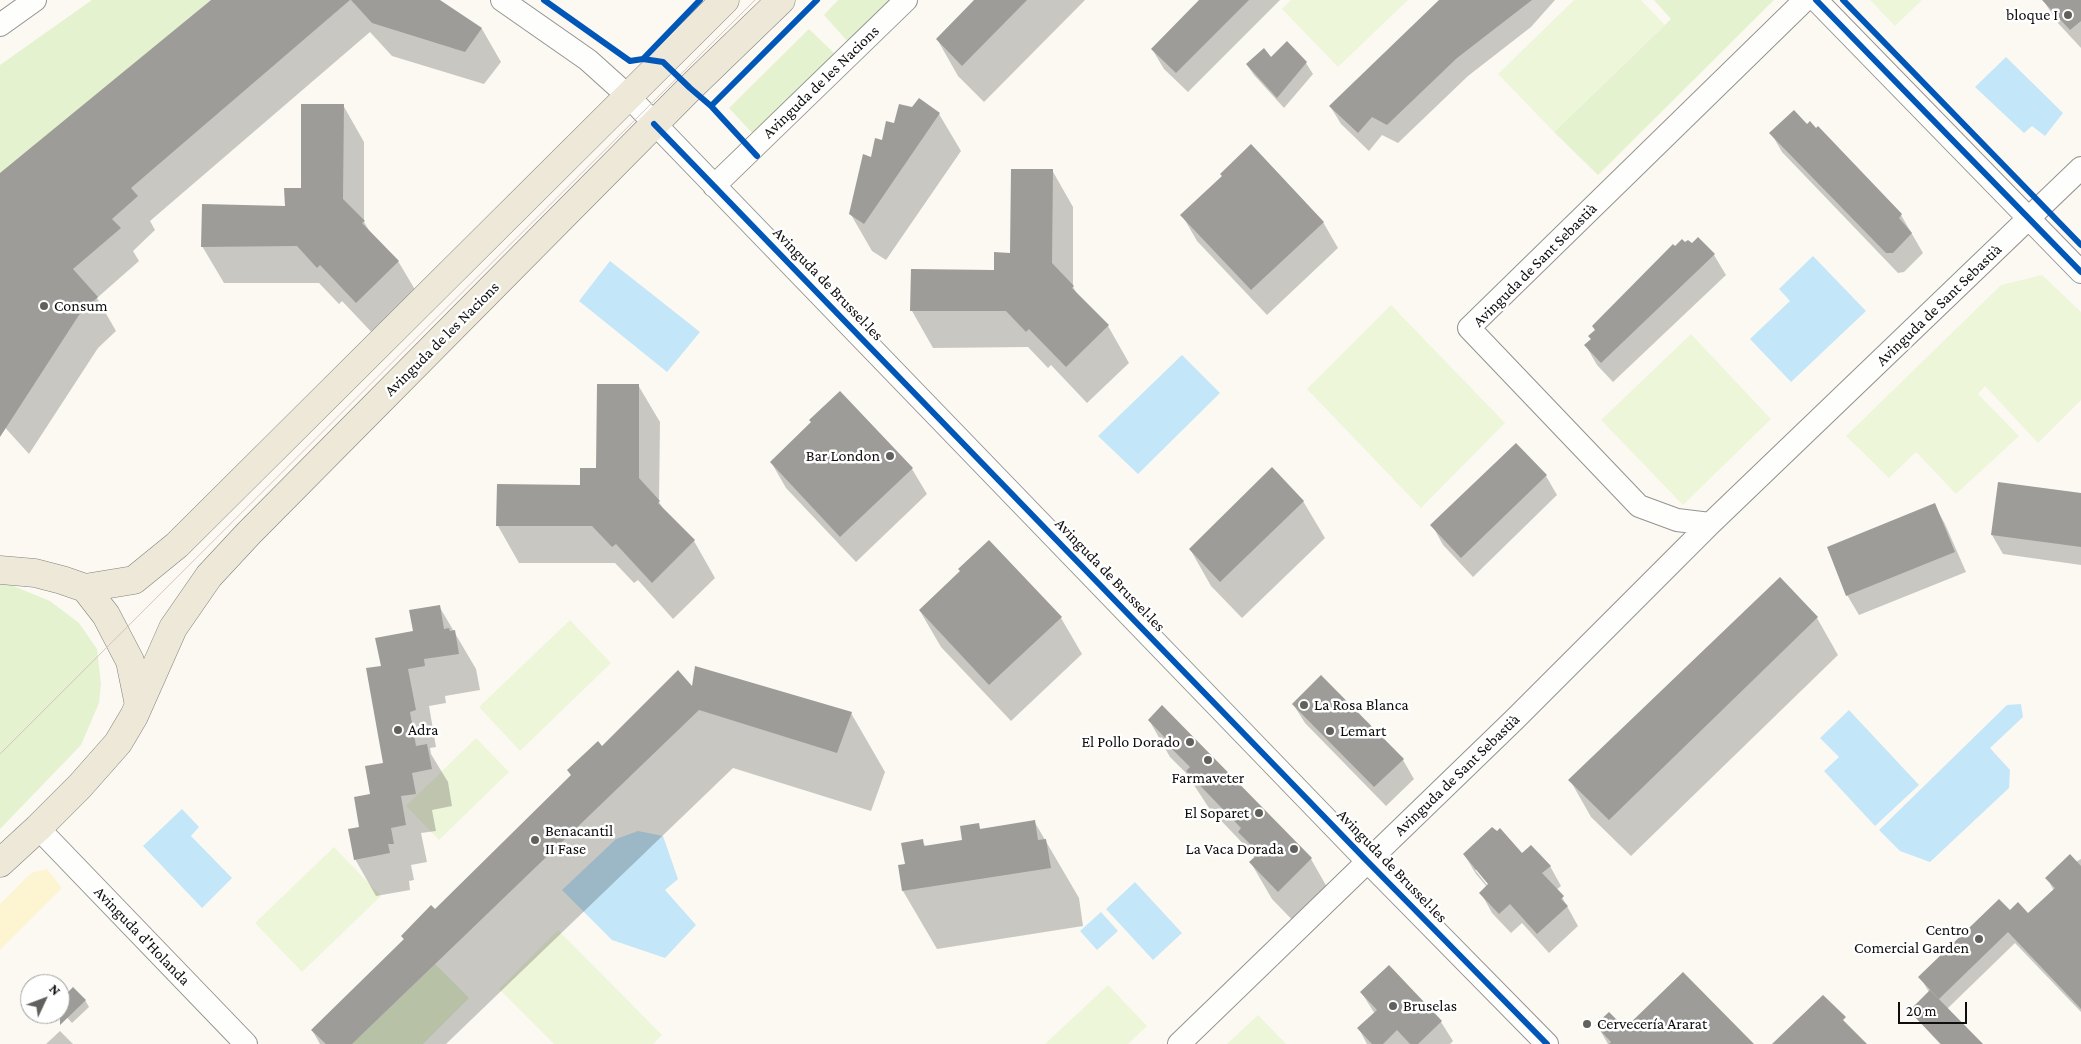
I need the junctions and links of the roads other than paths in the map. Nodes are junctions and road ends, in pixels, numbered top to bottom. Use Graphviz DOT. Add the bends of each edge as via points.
graph roads {
  1 [pos="35,0"];
  2 [pos="502,0"];
  3 [pos="725,0"];
  4 [pos="781,0"];
  5 [pos="906,0"];
  6 [pos="1805,0"];
  7 [pos="1816,0"];
  8 [pos="0,25"];
  9 [pos="628,96"];
  10 [pos="654,124"];
  11 [pos="2081,168"];
  12 [pos="714,186"];
  13 [pos="2029,218"];
  14 [pos="2081,272"];
  15 [pos="1710,524"];
  16 [pos="0,570"];
  17 [pos="85,588"];
  18 [pos="139,705"];
  19 [pos="38,828"];
  20 [pos="1367,861"];
  21 [pos="0,863"];
  22 [pos="246,1044"];
  23 [pos="1179,1044"];
  24 [pos="1547,1044"];
  1 -- 8 [label="street"];
  2 -- 9 [label="street, Avinguda de Brussel·les" via="588,60"];
  3 -- 9 [label="main road"];
  4 -- 10 [label="main road, Avinguda de les Nacions"];
  5 -- 12 [label="street, Avinguda de les Nacions"];
  6 -- 15 [label="street, Avinguda de Sant Sebastià" via="1469,328 1639,506 1677,520"];
  7 -- 13 [label="street"];
  9 -- 10 [label="street, Avinguda de Brussel·les"];
  9 -- 17 [label="main road" via="177,545 134,580"];
  10 -- 12 [label="street, Avinguda de Brussel·les"];
  10 -- 18 [label="main road, Avinguda de les Nacions" via="209,576 172,628"];
  11 -- 13 [label="street, Avinguda de Sant Sebastià"];
  12 -- 20 [label="street, Avinguda de Brussel·les"];
  13 -- 14 [label="street"];
  13 -- 15 [label="street, Avinguda de Sant Sebastià"];
  15 -- 20 [label="street, Avinguda de Sant Sebastià"];
  16 -- 17 [label="main road" via="34,573"];
  17 -- 18 [label="main road" via="106,615 130,662"];
  18 -- 19 [label="main road, Avinguda de les Nacions" via="107,757"];
  19 -- 21 [label="main road, Avinguda de les Nacions"];
  19 -- 22 [label="street, Avinguda d'Holanda"];
  20 -- 23 [label="street, Avinguda de Sant Sebastià"];
  20 -- 24 [label="street, Avinguda de Brussel·les"];
}
